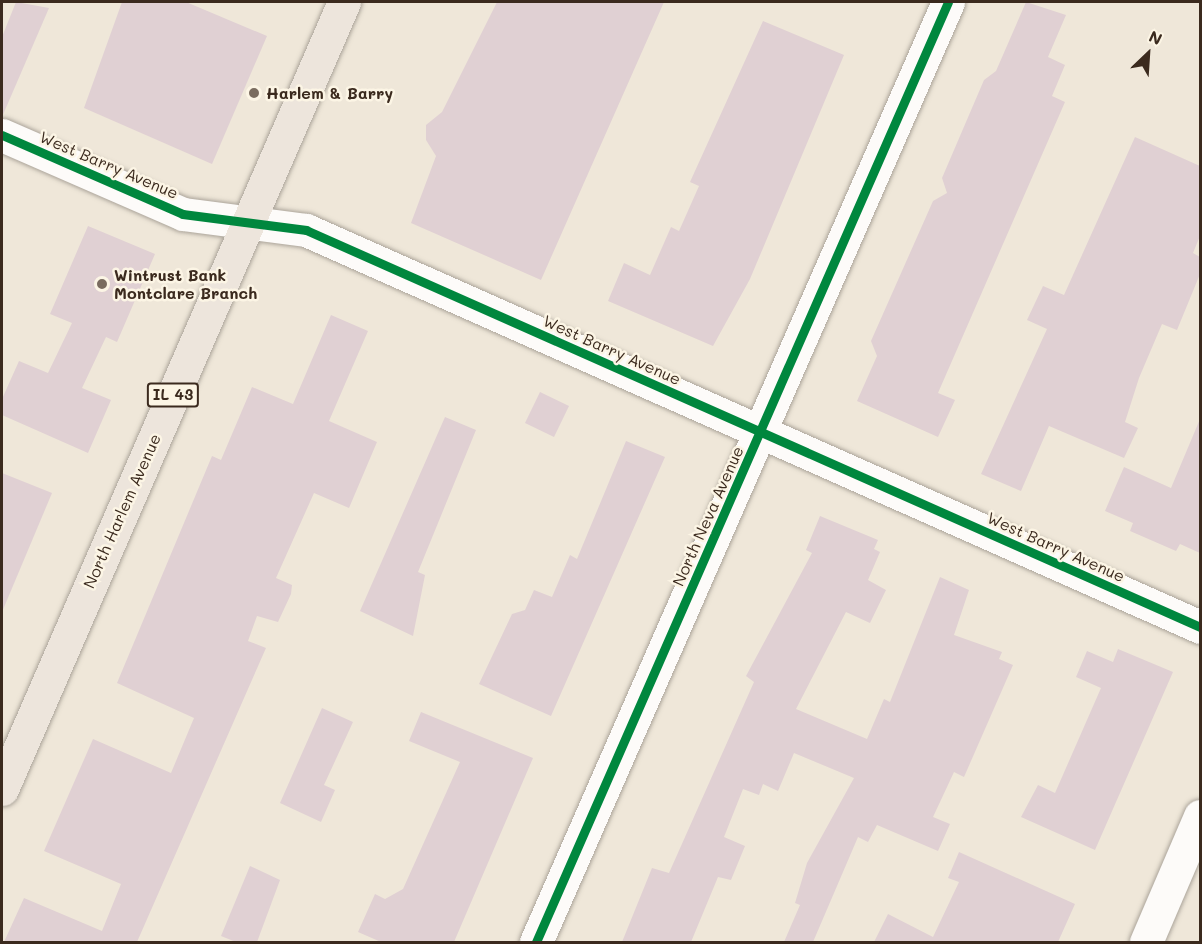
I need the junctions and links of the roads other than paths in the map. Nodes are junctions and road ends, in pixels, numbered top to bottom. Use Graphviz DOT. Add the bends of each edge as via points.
graph roads {
  1 [pos="344,2"];
  2 [pos="948,2"];
  3 [pos="2,135"];
  4 [pos="248,221"];
  5 [pos="762,433"];
  6 [pos="1200,627"];
  7 [pos="2,789"];
  8 [pos="1200,816"];
  9 [pos="536,942"];
  10 [pos="1146,942"];
  1 -- 4 [label="main road, North Harlem Avenue / IL 43"];
  2 -- 5 [label="street, North Neva Avenue"];
  3 -- 4 [label="street, West Barry Avenue" via="183,214"];
  4 -- 5 [label="street, West Barry Avenue" via="306,230"];
  4 -- 7 [label="main road, North Harlem Avenue / IL 43"];
  5 -- 6 [label="street, West Barry Avenue"];
  5 -- 9 [label="street, North Neva Avenue"];
  8 -- 10 [label="street"];
}
